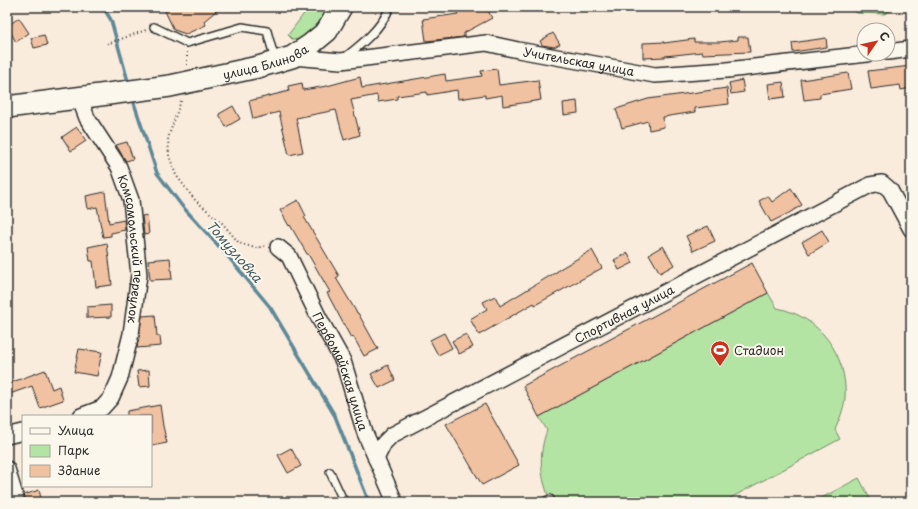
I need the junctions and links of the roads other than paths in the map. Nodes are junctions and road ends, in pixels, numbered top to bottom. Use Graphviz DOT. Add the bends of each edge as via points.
graph roads {
  1 [pos="342,7"];
  2 [pos="390,7"];
  3 [pos="154,27"];
  4 [pos="911,49"];
  5 [pos="896,51"];
  6 [pos="856,55"];
  7 [pos="284,59"];
  8 [pos="341,61"];
  9 [pos="79,97"];
  10 [pos="7,107"];
  11 [pos="911,229"];
  12 [pos="278,247"];
  13 [pos="84,415"];
  14 [pos="22,432"];
  15 [pos="7,436"];
  16 [pos="376,459"];
  17 [pos="7,468"];
  18 [pos="330,472"];
  19 [pos="17,502"];
  20 [pos="344,502"];
  21 [pos="395,502"];
  1 -- 7 [label="main road, улица Блинова" via="327,31 310,45"];
  2 -- 8 [label="lane" via="386,17 366,41"];
  3 -- 7 [label="lane" via="187,42 242,27 267,31"];
  4 -- 5 [label="street"];
  6 -- 8 [label="street, Учительская улица" via="727,70 655,75 486,42"];
  7 -- 8 [label="street, Учительская улица"];
  7 -- 9 [label="main road, улица Блинова" via="258,68 178,84"];
  9 -- 10 [label="main road"];
  9 -- 13 [label="street, Комсомольский переулок" via="86,118 119,167 131,200 139,275 131,334 120,378 111,398 102,408"];
  11 -- 16 [label="street, Спортивная улица" via="890,190 882,183 870,185 392,435 384,443"];
  12 -- 16 [label="street, Первомайская улица" via="290,256 319,318 343,361 365,433"];
  14 -- 15 [label="street"];
  16 -- 21 [label="street, Первомайская улица"];
  17 -- 19 [label="street"];
  18 -- 20 [label="lane"];
}
